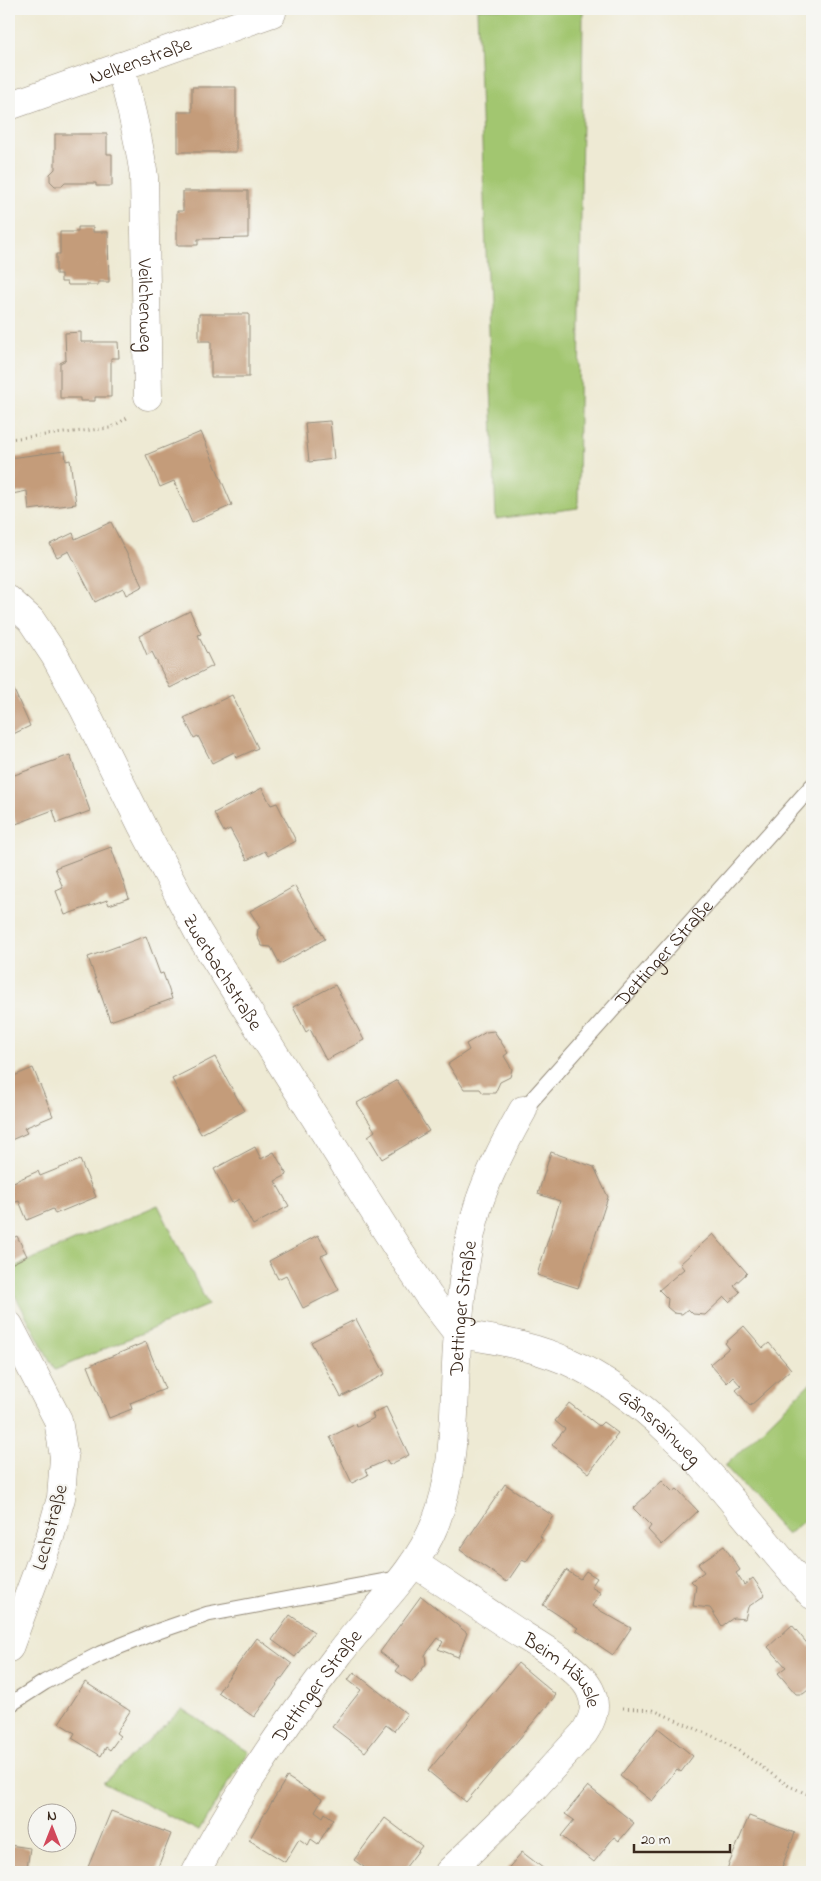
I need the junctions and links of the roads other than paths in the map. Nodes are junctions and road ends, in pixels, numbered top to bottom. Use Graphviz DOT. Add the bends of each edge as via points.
graph roads {
  1 [pos="272,13"];
  2 [pos="120,66"];
  3 [pos="9,106"];
  4 [pos="148,396"];
  5 [pos="9,600"];
  6 [pos="812,786"];
  7 [pos="523,1110"];
  8 [pos="9,1325"];
  9 [pos="458,1334"];
  10 [pos="408,1570"];
  11 [pos="812,1595"];
  12 [pos="9,1648"];
  13 [pos="9,1705"];
  14 [pos="196,1872"];
  15 [pos="449,1872"];
  1 -- 2 [label="street, Nelkenstraße"];
  2 -- 3 [label="street, Nelkenstraße"];
  2 -- 4 [label="street, Veilchenweg" via="141,150 144,178"];
  5 -- 9 [label="street, Zwerbachstraße" via="31,620 55,656 198,932 399,1252"];
  6 -- 7 [label="lane, Dettinger Straße"];
  7 -- 9 [label="street, Dettinger Straße" via="494,1166 479,1204 468,1255"];
  8 -- 12 [label="street, Lechstraße" via="58,1420 64,1457 61,1498"];
  9 -- 10 [label="street, Dettinger Straße" via="452,1456 447,1481 436,1522"];
  9 -- 11 [label="street, Gänsrainweg" via="500,1340 560,1358 632,1400 701,1464"];
  10 -- 13 [label="lane" via="208,1614 100,1654"];
  10 -- 14 [label="street, Dettinger Straße" via="339,1654 279,1737 236,1801"];
  10 -- 15 [label="street, Beim Häusle" via="553,1656 580,1676 590,1690 595,1707 592,1721 584,1733 519,1804"];
}
